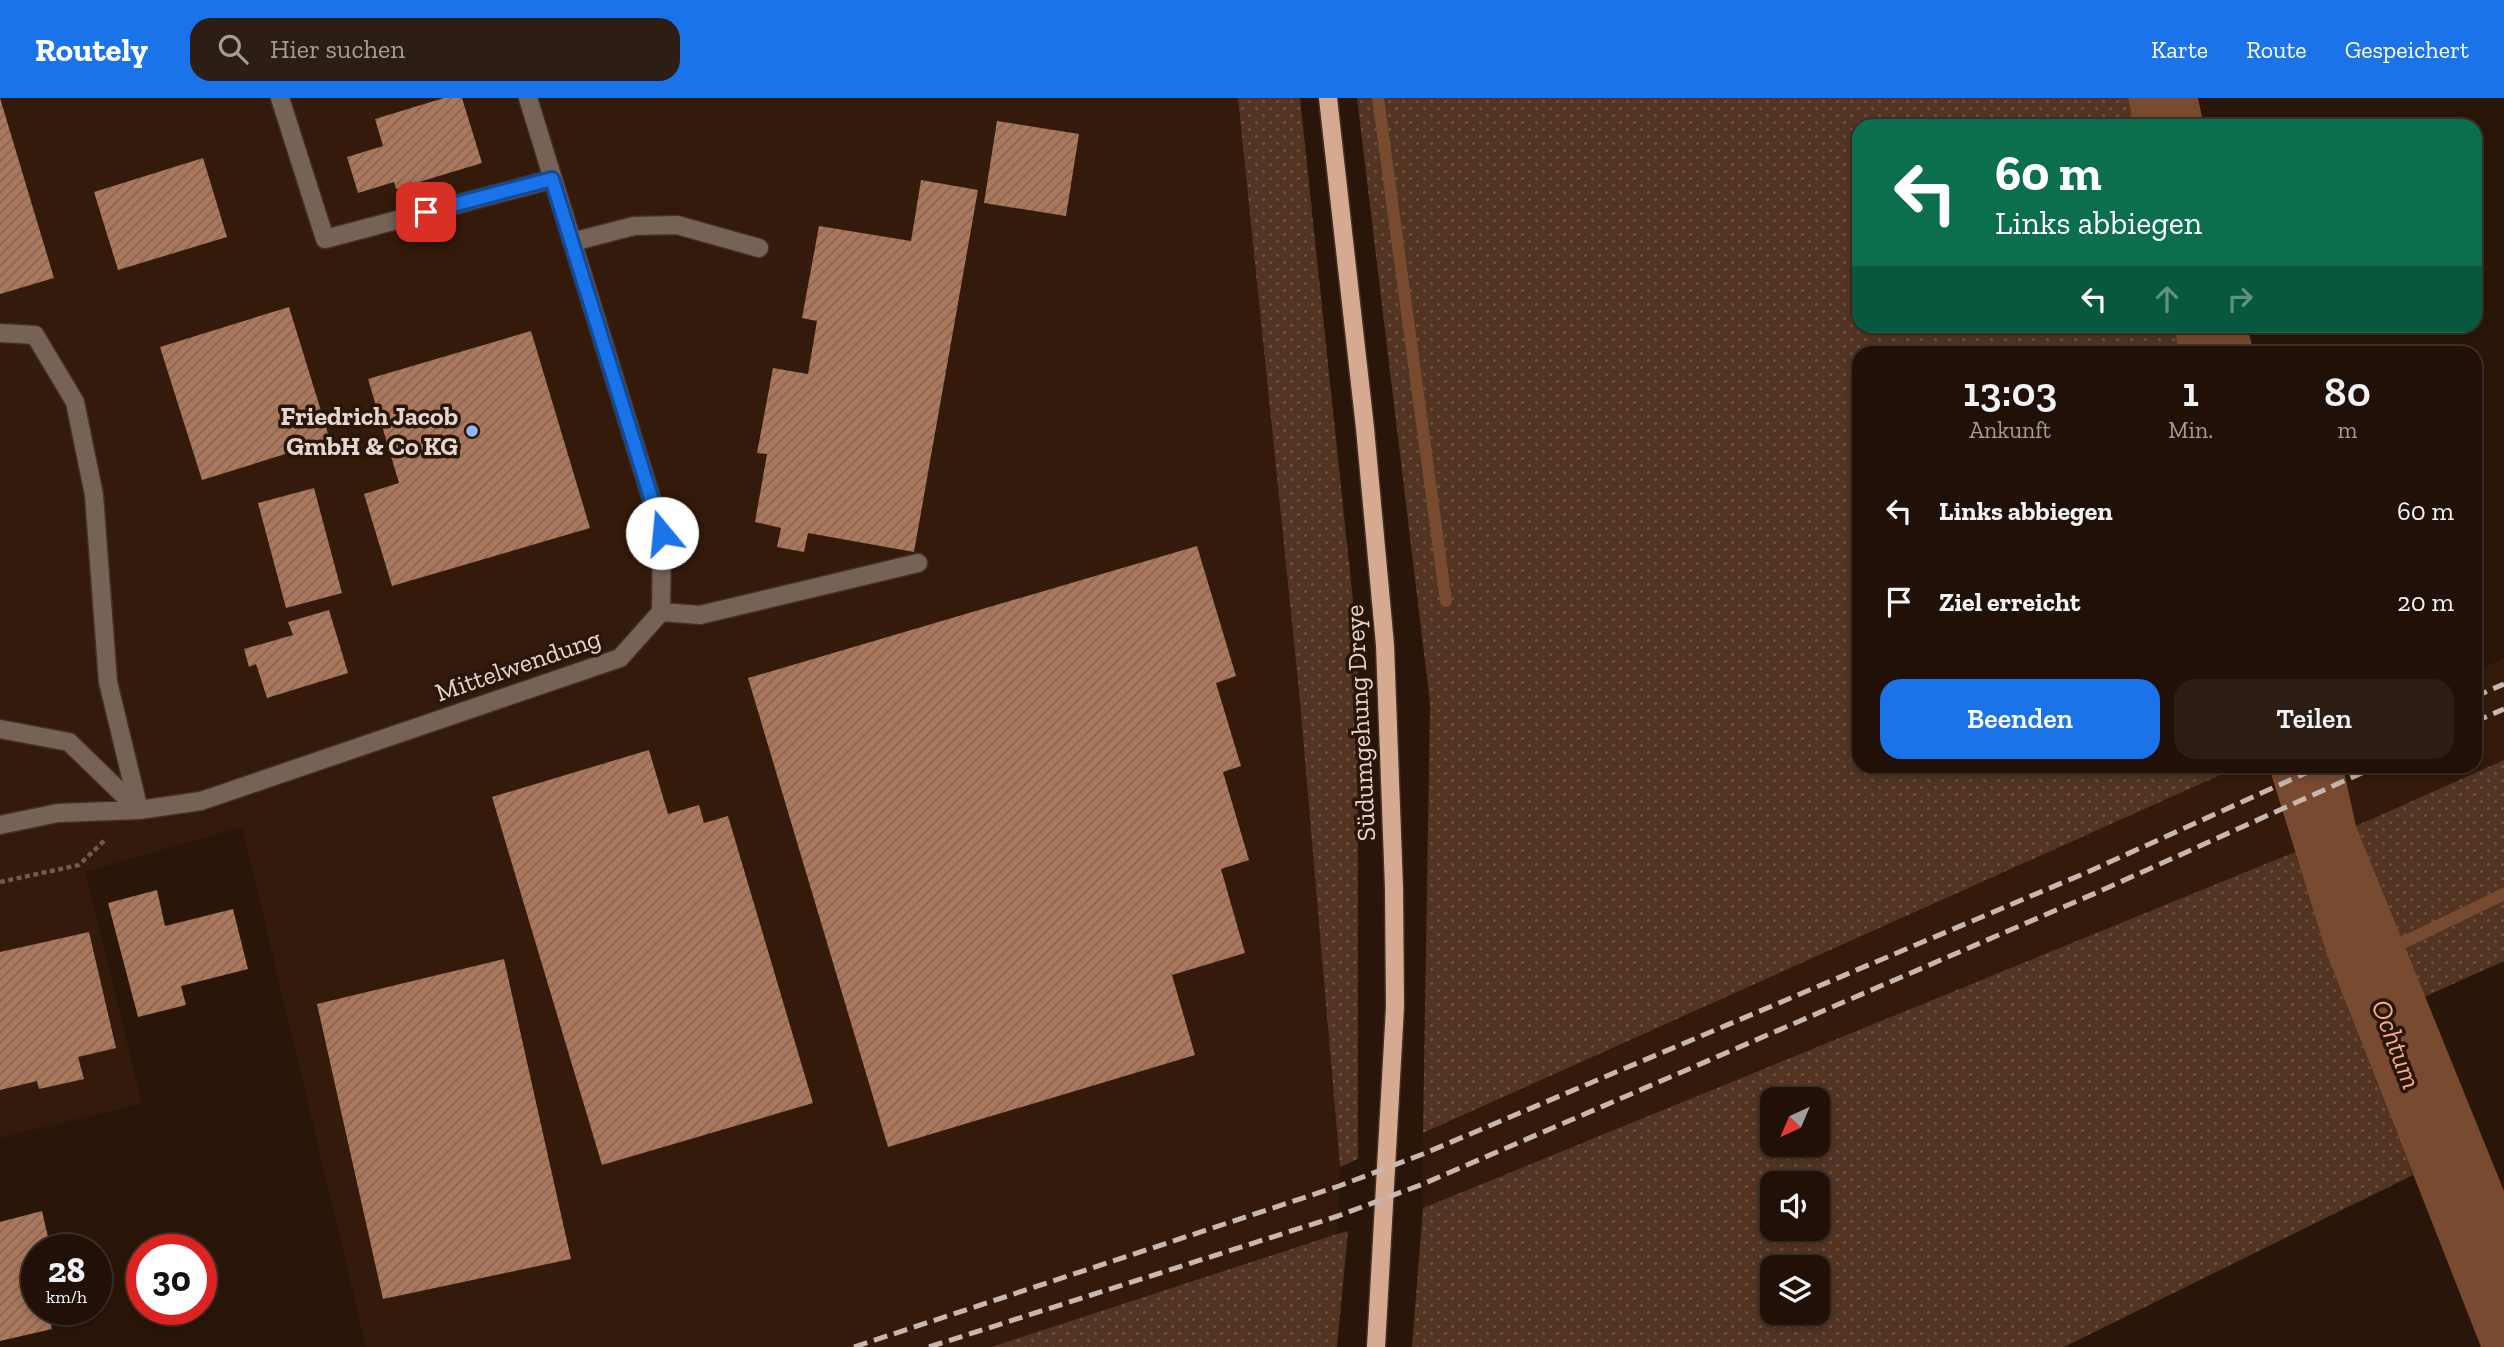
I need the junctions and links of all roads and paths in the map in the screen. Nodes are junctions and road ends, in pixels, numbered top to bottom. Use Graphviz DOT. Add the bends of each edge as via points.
graph roads {
  1 [pos="280,98"];
  2 [pos="528,98"];
  3 [pos="1328,98"];
  4 [pos="552,179"];
  5 [pos="572,242"];
  6 [pos="759,248"];
  7 [pos="0,333"];
  8 [pos="918,563"];
  9 [pos="661,612"];
  10 [pos="0,729"];
  11 [pos="139,810"];
  12 [pos="0,825"];
  13 [pos="0,882"];
  14 [pos="1376,1347"];
  1 -- 4 [label="street" via="325,239"];
  2 -- 4 [label="street"];
  3 -- 14 [label="main road, Südumgehung Dreye" via="1386,658 1395,1007"];
  4 -- 5 [label="street"];
  5 -- 6 [label="street" via="634,226 677,225"];
  5 -- 9 [label="street" via="662,533"];
  7 -- 11 [label="street" via="35,335 75,402 94,495 108,682"];
  8 -- 9 [label="street" via="700,615"];
  9 -- 11 [label="street, Mittelwendung" via="620,658 201,801"];
  10 -- 11 [label="street" via="69,742"];
  11 -- 12 [label="street, Mittelwendung" via="58,813"];
  11 -- 13 [label="path" via="79,865"];
}
